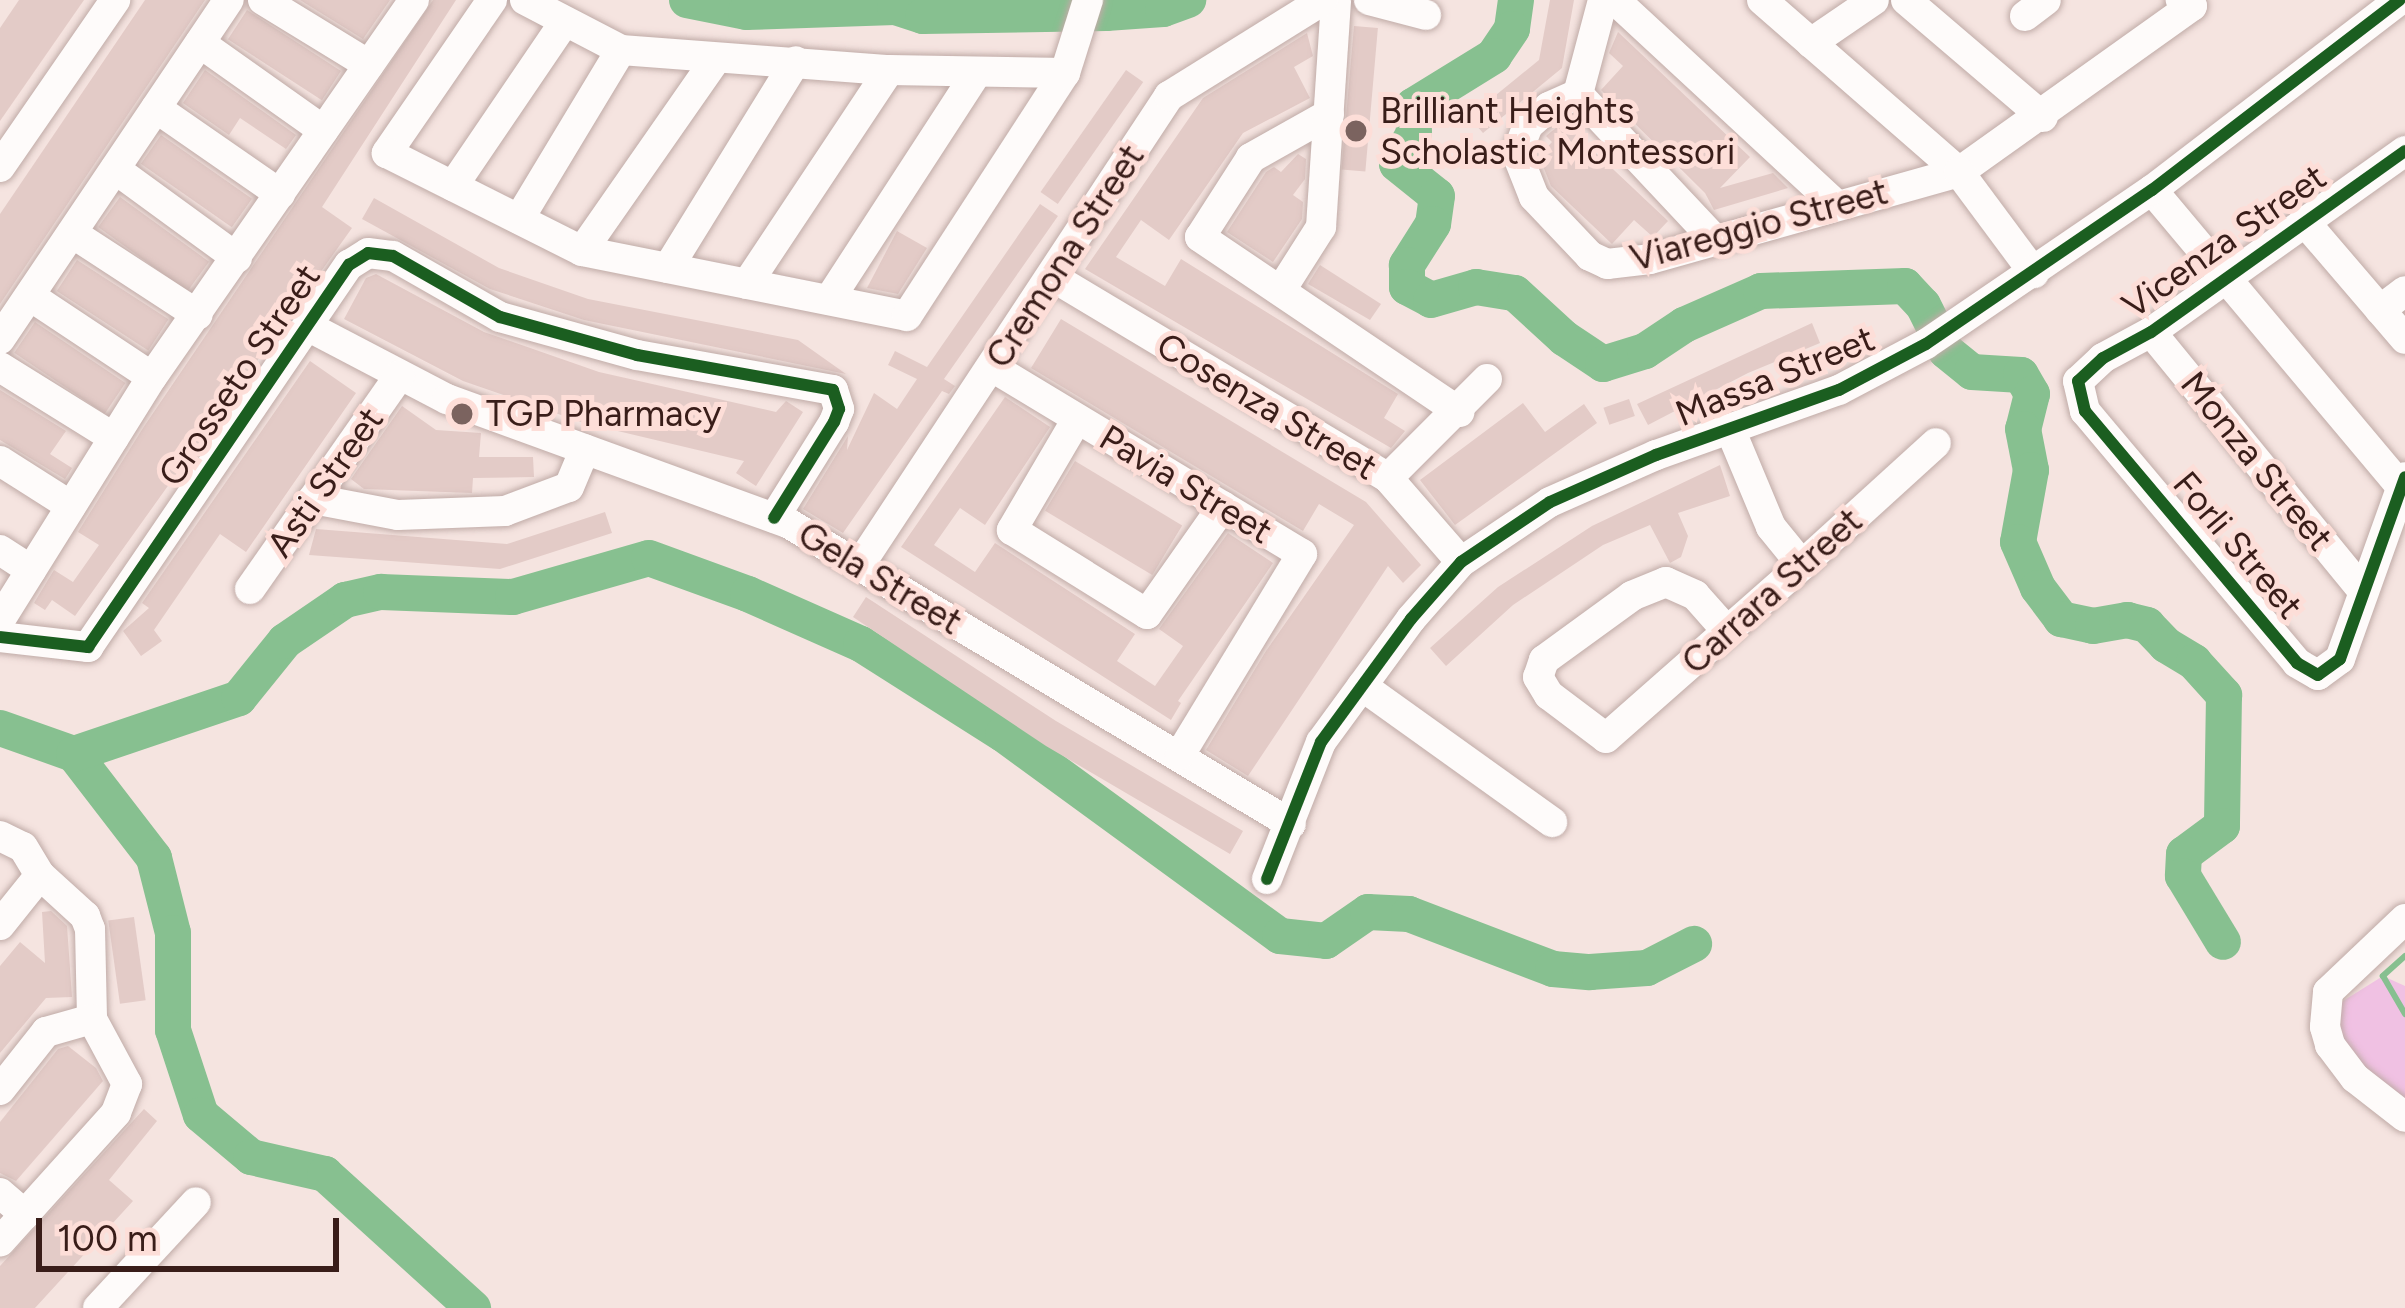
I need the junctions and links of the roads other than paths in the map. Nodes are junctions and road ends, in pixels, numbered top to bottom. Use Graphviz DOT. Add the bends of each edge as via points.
graph roads {
  1 [pos="115,0"];
  2 [pos="230,0"];
  3 [pos="263,0"];
  4 [pos="414,0"];
  5 [pos="492,0"];
  6 [pos="525,0"];
  7 [pos="1323,0"];
  8 [pos="1336,0"];
  9 [pos="1370,0"];
  10 [pos="1603,0"];
  11 [pos="1615,0"];
  12 [pos="1762,0"];
  13 [pos="1874,0"];
  14 [pos="1906,0"];
  15 [pos="2402,0"];
  16 [pos="2186,3"];
  17 [pos="1085,10"];
  18 [pos="309,12"];
  19 [pos="1426,15"];
  20 [pos="565,21"];
  21 [pos="200,43"];
  22 [pos="1811,43"];
  23 [pos="621,50"];
  24 [pos="715,60"];
  25 [pos="796,61"];
  26 [pos="369,65"];
  27 [pos="889,70"];
  28 [pos="976,74"];
  29 [pos="1065,74"];
  30 [pos="1578,94"];
  31 [pos="156,108"];
  32 [pos="1330,114"];
  33 [pos="2044,117"];
  34 [pos="323,130"];
  35 [pos="2405,151"];
  36 [pos="0,167"];
  37 [pos="115,169"];
  38 [pos="1959,172"];
  39 [pos="453,186"];
  40 [pos="2152,190"];
  41 [pos="280,194"];
  42 [pos="1837,205"];
  43 [pos="519,219"];
  44 [pos="2304,221"];
  45 [pos="71,233"];
  46 [pos="1713,238"];
  47 [pos="582,250"];
  48 [pos="237,258"];
  49 [pos="668,268"];
  50 [pos="2034,273"];
  51 [pos="1051,276"];
  52 [pos="2223,278"];
  53 [pos="747,284"];
  54 [pos="1281,290"];
  55 [pos="2405,291"];
  56 [pos="30,296"];
  57 [pos="829,300"];
  58 [pos="2380,310"];
  59 [pos="198,315"];
  60 [pos="311,328"];
  61 [pos="2151,332"];
  62 [pos="0,339"];
  63 [pos="2405,339"];
  64 [pos="0,367"];
  65 [pos="992,367"];
  66 [pos="400,375"];
  67 [pos="152,377"];
  68 [pos="1486,379"];
  69 [pos="2078,381"];
  70 [pos="1459,412"];
  71 [pos="1077,418"];
  72 [pos="1730,429"];
  73 [pos="114,439"];
  74 [pos="1936,443"];
  75 [pos="585,449"];
  76 [pos="0,461"];
  77 [pos="1388,478"];
  78 [pos="2402,480"];
  79 [pos="313,499"];
  80 [pos="71,506"];
  81 [pos="1222,506"];
  82 [pos="774,518"];
  83 [pos="0,550"];
  84 [pos="1461,562"];
  85 [pos="859,566"];
  86 [pos="1802,566"];
  87 [pos="31,570"];
  88 [pos="250,589"];
  89 [pos="2363,591"];
  90 [pos="0,620"];
  91 [pos="1727,631"];
  92 [pos="0,637"];
  93 [pos="1362,686"];
  94 [pos="1180,755"];
  95 [pos="1552,822"];
  96 [pos="1291,824"];
  97 [pos="0,836"];
  98 [pos="40,875"];
  99 [pos="1267,879"];
  100 [pos="2405,919"];
  101 [pos="0,925"];
  102 [pos="92,1019"];
  103 [pos="0,1090"];
  104 [pos="2405,1117"];
  105 [pos="0,1193"];
  106 [pos="196,1202"];
  107 [pos="25,1215"];
  108 [pos="0,1242"];
  109 [pos="98,1308"];
  1 -- 36 [label="street"];
  2 -- 21 [label="street"];
  3 -- 18 [label="street"];
  4 -- 26 [label="street"];
  5 -- 39 [label="street" via="387,154"];
  6 -- 20 [label="street"];
  7 -- 51 [label="street, Cremona Street" via="1169,97"];
  8 -- 32 [label="street"];
  9 -- 19 [label="street"];
  10 -- 30 [label="street"];
  11 -- 42 [label="street"];
  12 -- 22 [label="street"];
  13 -- 22 [label="street"];
  14 -- 33 [label="street"];
  15 -- 40 [label="street, Massa Street"];
  16 -- 33 [label="street, Viareggio Street"];
  17 -- 29 [label="street"];
  18 -- 26 [label="street"];
  20 -- 23 [label="street"];
  20 -- 39 [label="street"];
  21 -- 31 [label="street"];
  21 -- 34 [label="street"];
  22 -- 38 [label="street"];
  23 -- 24 [label="street"];
  23 -- 43 [label="street"];
  24 -- 25 [label="street"];
  24 -- 47 [label="street"];
  25 -- 27 [label="street"];
  25 -- 49 [label="street"];
  26 -- 34 [label="street"];
  27 -- 28 [label="street"];
  27 -- 53 [label="street"];
  28 -- 29 [label="street"];
  28 -- 57 [label="street"];
  29 -- 57 [label="street" via="907,316"];
  30 -- 46 [label="street"];
  30 -- 46 [label="street, Viareggio Street" via="1528,125 1517,154 1524,183 1576,242 1607,264 1628,264"];
  31 -- 37 [label="street"];
  31 -- 41 [label="street"];
  32 -- 54 [label="street" via="1321,227"];
  32 -- 54 [label="street" via="1251,158 1200,237"];
  33 -- 38 [label="street, Viareggio Street"];
  34 -- 41 [label="street"];
  35 -- 44 [label="street, Vicenza Street"];
  37 -- 45 [label="street"];
  37 -- 48 [label="street"];
  38 -- 42 [label="street, Viareggio Street"];
  38 -- 50 [label="street"];
  39 -- 43 [label="street"];
  40 -- 50 [label="street, Massa Street"];
  40 -- 52 [label="street"];
  41 -- 48 [label="street"];
  42 -- 46 [label="street, Viareggio Street"];
  43 -- 47 [label="street"];
  44 -- 52 [label="street, Vicenza Street"];
  44 -- 58 [label="street"];
  45 -- 56 [label="street"];
  45 -- 59 [label="street"];
  47 -- 49 [label="street"];
  48 -- 59 [label="street"];
  49 -- 53 [label="street"];
  50 -- 72 [label="street, Massa Street" via="1839,390"];
  51 -- 65 [label="street, Cremona Street"];
  51 -- 77 [label="street, Cosenza Street"];
  52 -- 61 [label="street, Vicenza Street"];
  52 -- 78 [label="street"];
  53 -- 57 [label="street"];
  54 -- 70 [label="street"];
  55 -- 58 [label="street"];
  56 -- 62 [label="street"];
  56 -- 67 [label="street"];
  58 -- 63 [label="street"];
  59 -- 67 [label="street"];
  60 -- 66 [label="street, Gela Street"];
  60 -- 82 [label="street, Grosseto Street" via="349,266 382,253 500,317 637,356 820,384 839,409"];
  60 -- 92 [label="street, Grosseto Street" via="88,647"];
  61 -- 69 [label="street, Vicenza Street"];
  61 -- 89 [label="street, Monza Street"];
  64 -- 73 [label="street"];
  65 -- 71 [label="street, Pavia Street"];
  65 -- 85 [label="street, Cremona Street"];
  66 -- 75 [label="street, Gela Street"];
  66 -- 79 [label="street, Asti Street"];
  67 -- 73 [label="street"];
  68 -- 70 [label="street"];
  69 -- 89 [label="street, Forli Street" via="2085,411 2306,672 2330,671 2340,659"];
  70 -- 77 [label="street"];
  71 -- 81 [label="street, Pavia Street"];
  71 -- 81 [label="street" via="1012,530 1147,614"];
  72 -- 84 [label="street, Massa Street" via="1550,502"];
  72 -- 86 [label="street" via="1771,527"];
  73 -- 80 [label="street"];
  74 -- 86 [label="street, Carrara Street"];
  75 -- 79 [label="street" via="568,487 506,511 398,515"];
  75 -- 82 [label="street, Gela Street"];
  76 -- 80 [label="street"];
  77 -- 84 [label="street, Cosenza Street"];
  78 -- 89 [label="street, Forli Street"];
  79 -- 88 [label="street, Asti Street"];
  80 -- 87 [label="street"];
  81 -- 94 [label="street, Pavia Street" via="1302,554"];
  82 -- 85 [label="street, Gela Street"];
  83 -- 87 [label="street"];
  84 -- 93 [label="street, Massa Street"];
  85 -- 94 [label="street, Gela Street"];
  86 -- 91 [label="street, Carrara Street"];
  87 -- 90 [label="street"];
  91 -- 91 [label="street, Carrara Street" via="1695,595 1666,582 1544,660 1541,686 1606,738"];
  93 -- 95 [label="street"];
  93 -- 96 [label="street, Massa Street" via="1321,742"];
  94 -- 96 [label="street, Gela Street"];
  96 -- 99 [label="street, Massa Street"];
  97 -- 98 [label="street" via="23,847"];
  98 -- 101 [label="street"];
  98 -- 102 [label="street" via="77,904 90,929"];
  100 -- 104 [label="street" via="2328,992 2325,1027 2355,1078"];
  102 -- 103 [label="street" via="46,1032"];
  102 -- 107 [label="street" via="127,1084 116,1113"];
  105 -- 107 [label="street"];
  106 -- 109 [label="street"];
  107 -- 108 [label="street"];
}
